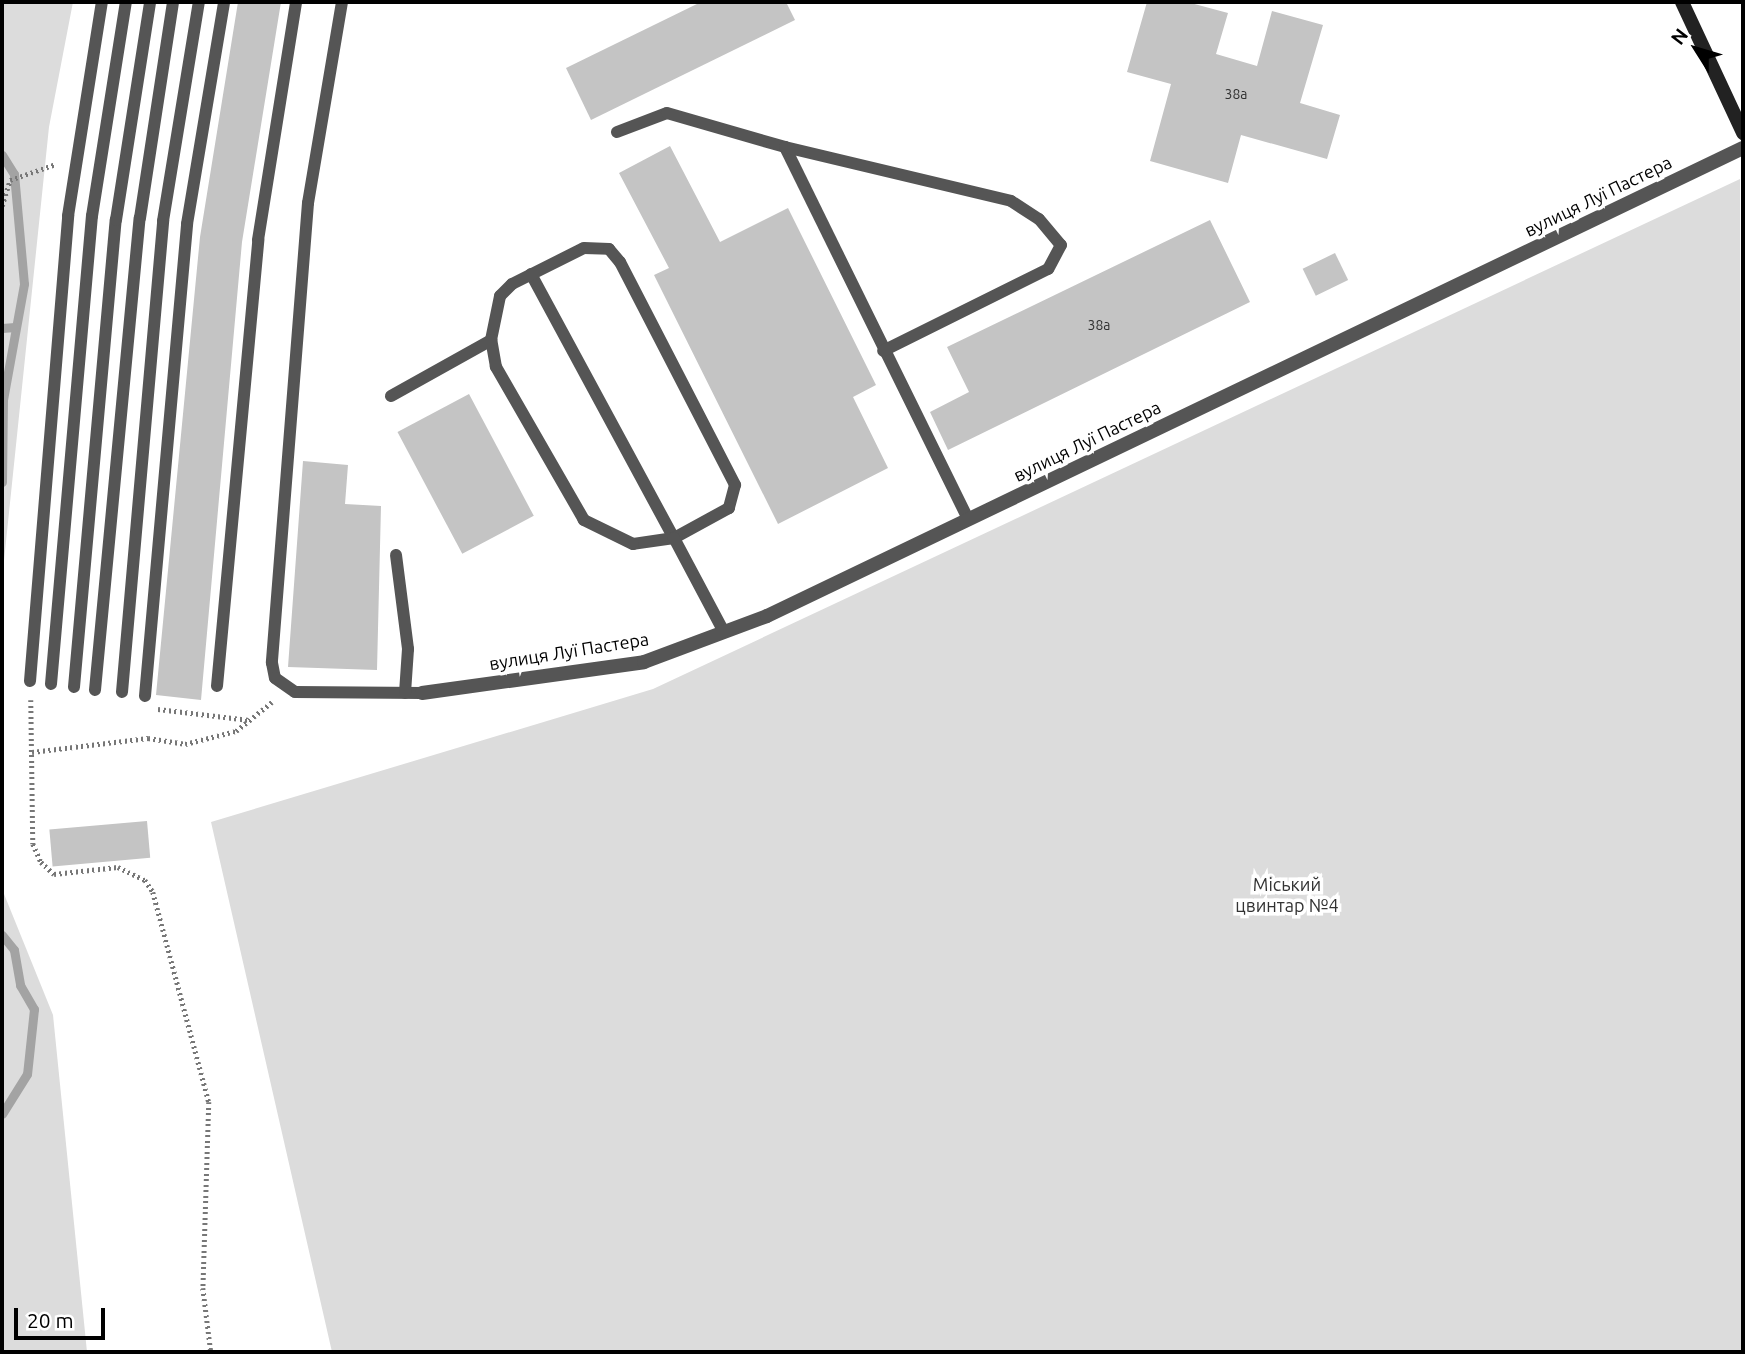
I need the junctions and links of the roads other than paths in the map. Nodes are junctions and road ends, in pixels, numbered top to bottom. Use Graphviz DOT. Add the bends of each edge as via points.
graph roads {
  1 [pos="102,2"];
  2 [pos="126,2"];
  3 [pos="150,2"];
  4 [pos="173,2"];
  5 [pos="199,2"];
  6 [pos="224,2"];
  7 [pos="296,2"];
  8 [pos="342,2"];
  9 [pos="1682,2"];
  10 [pos="617,132"];
  11 [pos="1743,133"];
  12 [pos="785,147"];
  13 [pos="1743,148"];
  14 [pos="531,274"];
  15 [pos="491,340"];
  16 [pos="883,351"];
  17 [pos="391,397"];
  18 [pos="968,519"];
  19 [pos="674,538"];
  20 [pos="396,555"];
  21 [pos="724,632"];
  22 [pos="30,681"];
  23 [pos="51,684"];
  24 [pos="217,686"];
  25 [pos="74,687"];
  26 [pos="95,690"];
  27 [pos="122,692"];
  28 [pos="405,693"];
  29 [pos="422,693"];
  30 [pos="145,696"];
  1 -- 22 [label="lane" via="68,216"];
  2 -- 23 [label="lane" via="92,216"];
  3 -- 25 [label="lane" via="116,220"];
  4 -- 26 [label="lane" via="140,218"];
  5 -- 27 [label="lane" via="163,221"];
  6 -- 30 [label="lane" via="187,224"];
  7 -- 24 [label="lane" via="258,240"];
  8 -- 28 [label="lane" via="308,203 272,663 286,690"];
  9 -- 11 [label="street"];
  10 -- 12 [label="lane" via="667,113"];
  12 -- 16 [label="lane"];
  12 -- 16 [label="lane" via="1011,201 1039,219 1061,245 1048,269"];
  13 -- 18 [label="street, вулиця Луї Пастера"];
  14 -- 15 [label="lane" via="500,296"];
  14 -- 19 [label="lane"];
  14 -- 19 [label="lane" via="597,245 620,262 735,485 729,508"];
  15 -- 17 [label="lane"];
  15 -- 19 [label="lane" via="496,367 584,520 633,544"];
  16 -- 18 [label="lane"];
  18 -- 21 [label="street, вулиця Луї Пастера"];
  19 -- 21 [label="lane"];
  20 -- 28 [label="lane" via="408,649"];
  21 -- 29 [label="street, вулиця Луї Пастера" via="644,662"];
  28 -- 29 [label="lane"];
}
